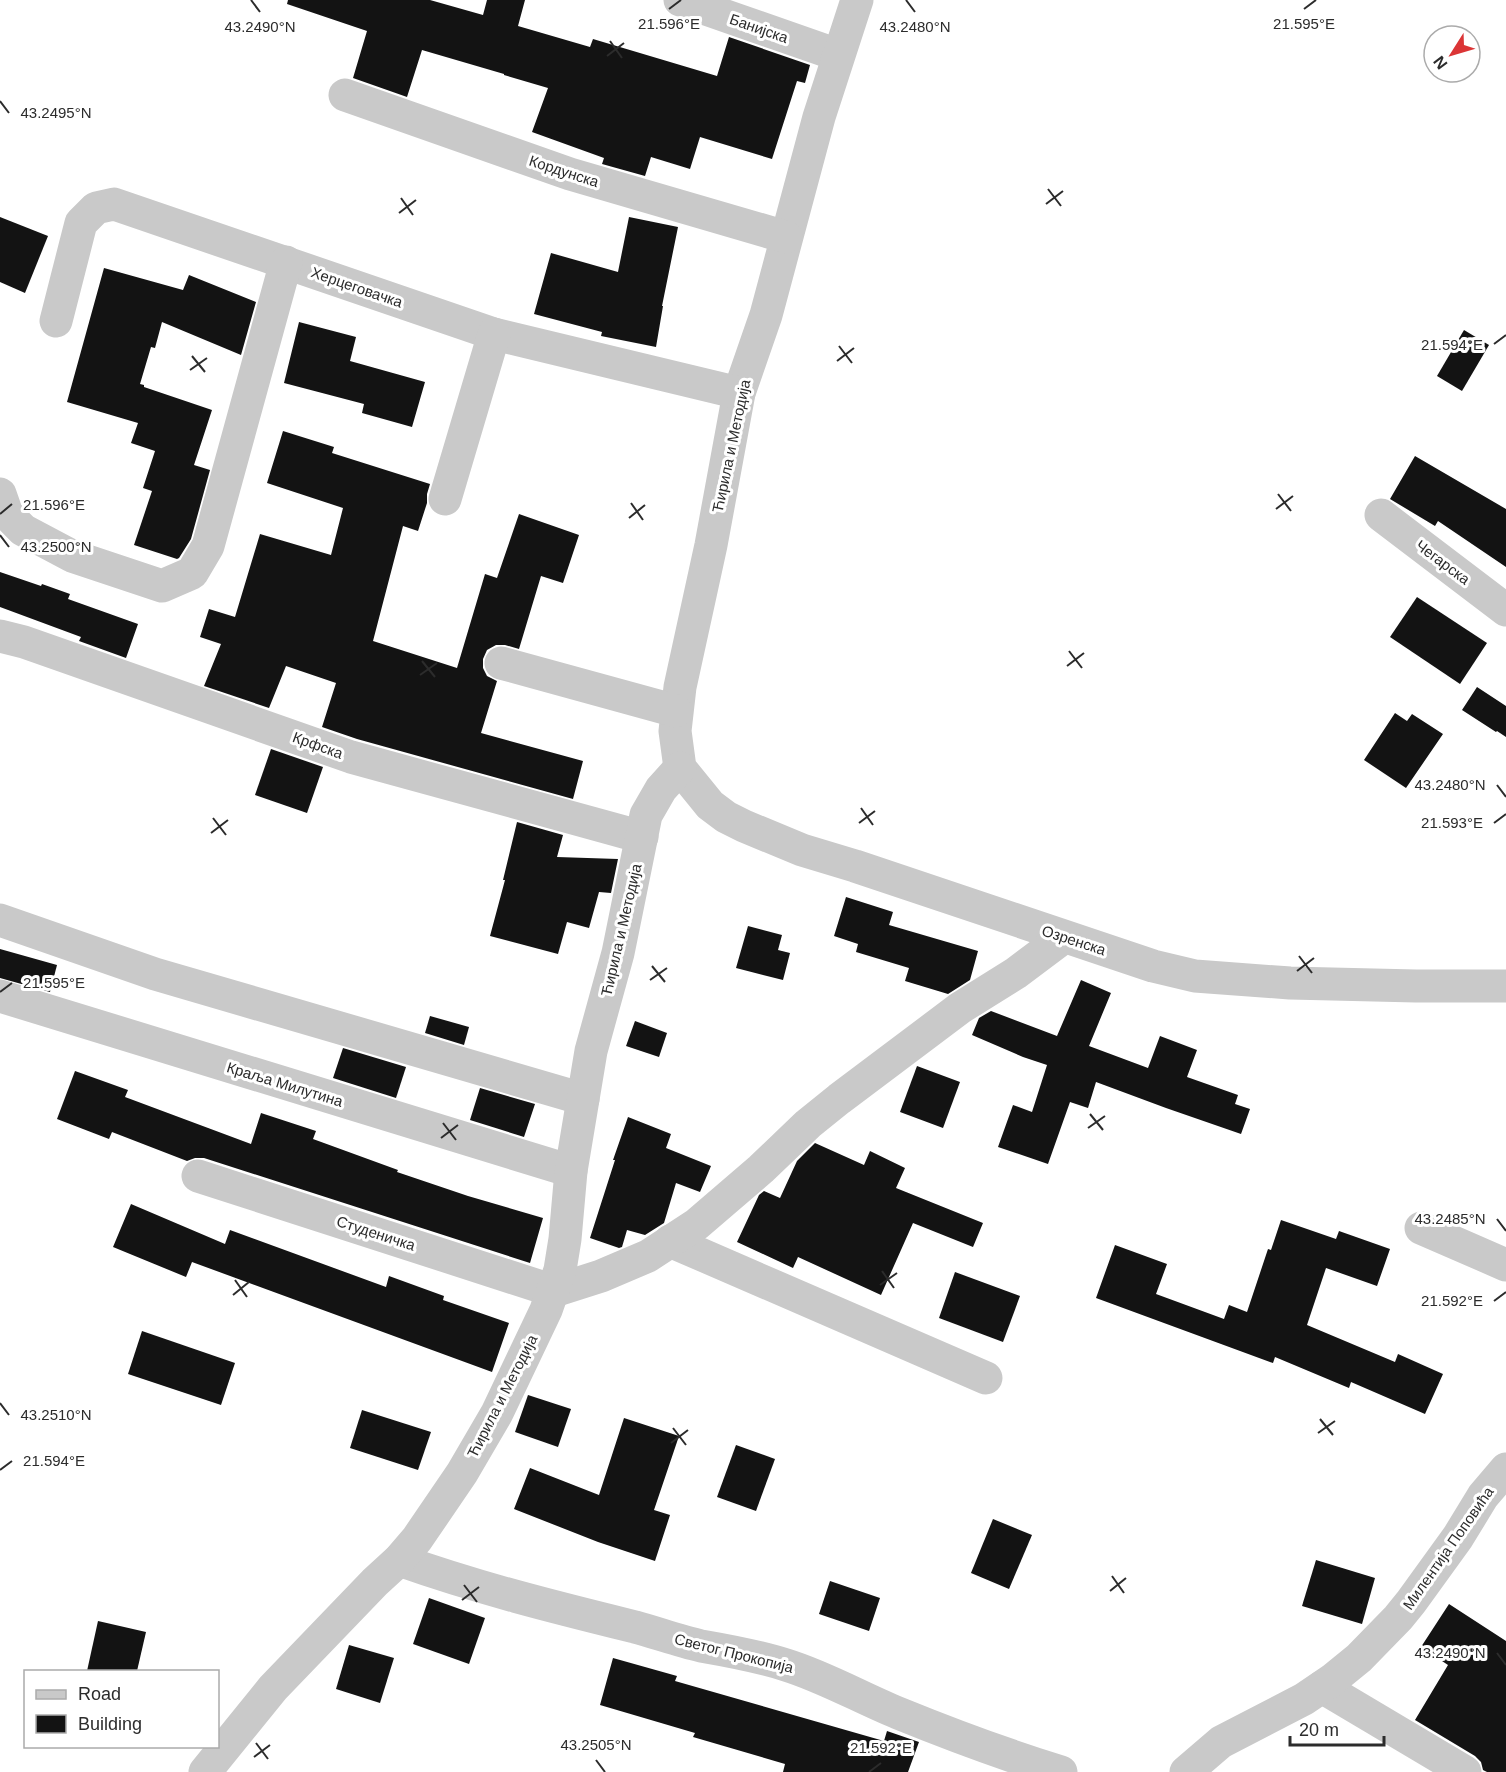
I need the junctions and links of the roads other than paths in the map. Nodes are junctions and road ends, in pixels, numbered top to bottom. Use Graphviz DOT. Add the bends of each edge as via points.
graph roads {
  1 [pos="680,0"];
  2 [pos="857,0"];
  3 [pos="838,56"];
  4 [pos="345,95"];
  5 [pos="786,237"];
  6 [pos="286,262"];
  7 [pos="56,321"];
  8 [pos="494,334"];
  9 [pos="739,393"];
  10 [pos="0,494"];
  11 [pos="445,499"];
  12 [pos="1381,515"];
  13 [pos="1506,610"];
  14 [pos="0,636"];
  15 [pos="501,663"];
  16 [pos="676,711"];
  17 [pos="680,768"];
  18 [pos="642,837"];
  19 [pos="0,920"];
  20 [pos="1064,937"];
  21 [pos="1506,986"];
  22 [pos="0,996"];
  23 [pos="583,1099"];
  24 [pos="571,1171"];
  25 [pos="198,1176"];
  26 [pos="1421,1228"];
  27 [pos="670,1241"];
  28 [pos="1506,1265"];
  29 [pos="554,1291"];
  30 [pos="986,1378"];
  31 [pos="1506,1469"];
  32 [pos="399,1560"];
  33 [pos="1322,1687"];
  34 [pos="205,1772"];
  35 [pos="1061,1772"];
  36 [pos="1186,1772"];
  37 [pos="1465,1772"];
  1 -- 3 [label="street, Банијска"];
  2 -- 3 [label="street, Ћирила и Методија"];
  3 -- 5 [label="street, Ћирила и Методија"];
  4 -- 5 [label="street, Кордунска" via="570,174"];
  5 -- 9 [label="street, Ћирила и Методија"];
  6 -- 7 [label="street, Херцеговачка" via="114,204 96,208 81,223"];
  6 -- 8 [label="street, Херцеговачка"];
  6 -- 10 [label="street" via="208,546 192,573 162,586 72,556 14,523"];
  8 -- 9 [label="street, Херцеговачка"];
  8 -- 11 [label="street"];
  9 -- 16 [label="street, Ћирила и Методија"];
  12 -- 13 [label="street, Чегарска"];
  14 -- 18 [label="street, Крфска" via="351,757"];
  15 -- 16 [label="street"];
  16 -- 17 [label="street, Ћирила и Методија"];
  17 -- 18 [label="street, Ћирила и Методија" via="653,802"];
  17 -- 20 [label="street, Озренска" via="710,805 744,826 802,850"];
  18 -- 23 [label="street, Ћирила и Методија"];
  19 -- 23 [label="street" via="155,974"];
  20 -- 21 [label="street, Озренска" via="1196,976 1338,985"];
  20 -- 27 [label="street" via="859,1083 718,1207"];
  22 -- 24 [label="street, Краља Милутина"];
  23 -- 24 [label="street, Ћирила и Методија"];
  24 -- 29 [label="street, Ћирила и Методија" via="565,1239"];
  25 -- 29 [label="street, Студеничка"];
  26 -- 28 [label="street"];
  27 -- 29 [label="street" via="648,1256"];
  27 -- 30 [label="street"];
  29 -- 32 [label="street, Ћирила и Методија" via="492,1422 430,1522"];
  31 -- 33 [label="street, Милентија Поповића" via="1398,1618 1354,1663"];
  32 -- 34 [label="street, Ћирила и Методија" via="273,1688"];
  32 -- 35 [label="street, Светог Прокопија" via="515,1597 785,1665 970,1742"];
  33 -- 36 [label="street, Милентија Поповића" via="1221,1742"];
  33 -- 37 [label="street"];
}
